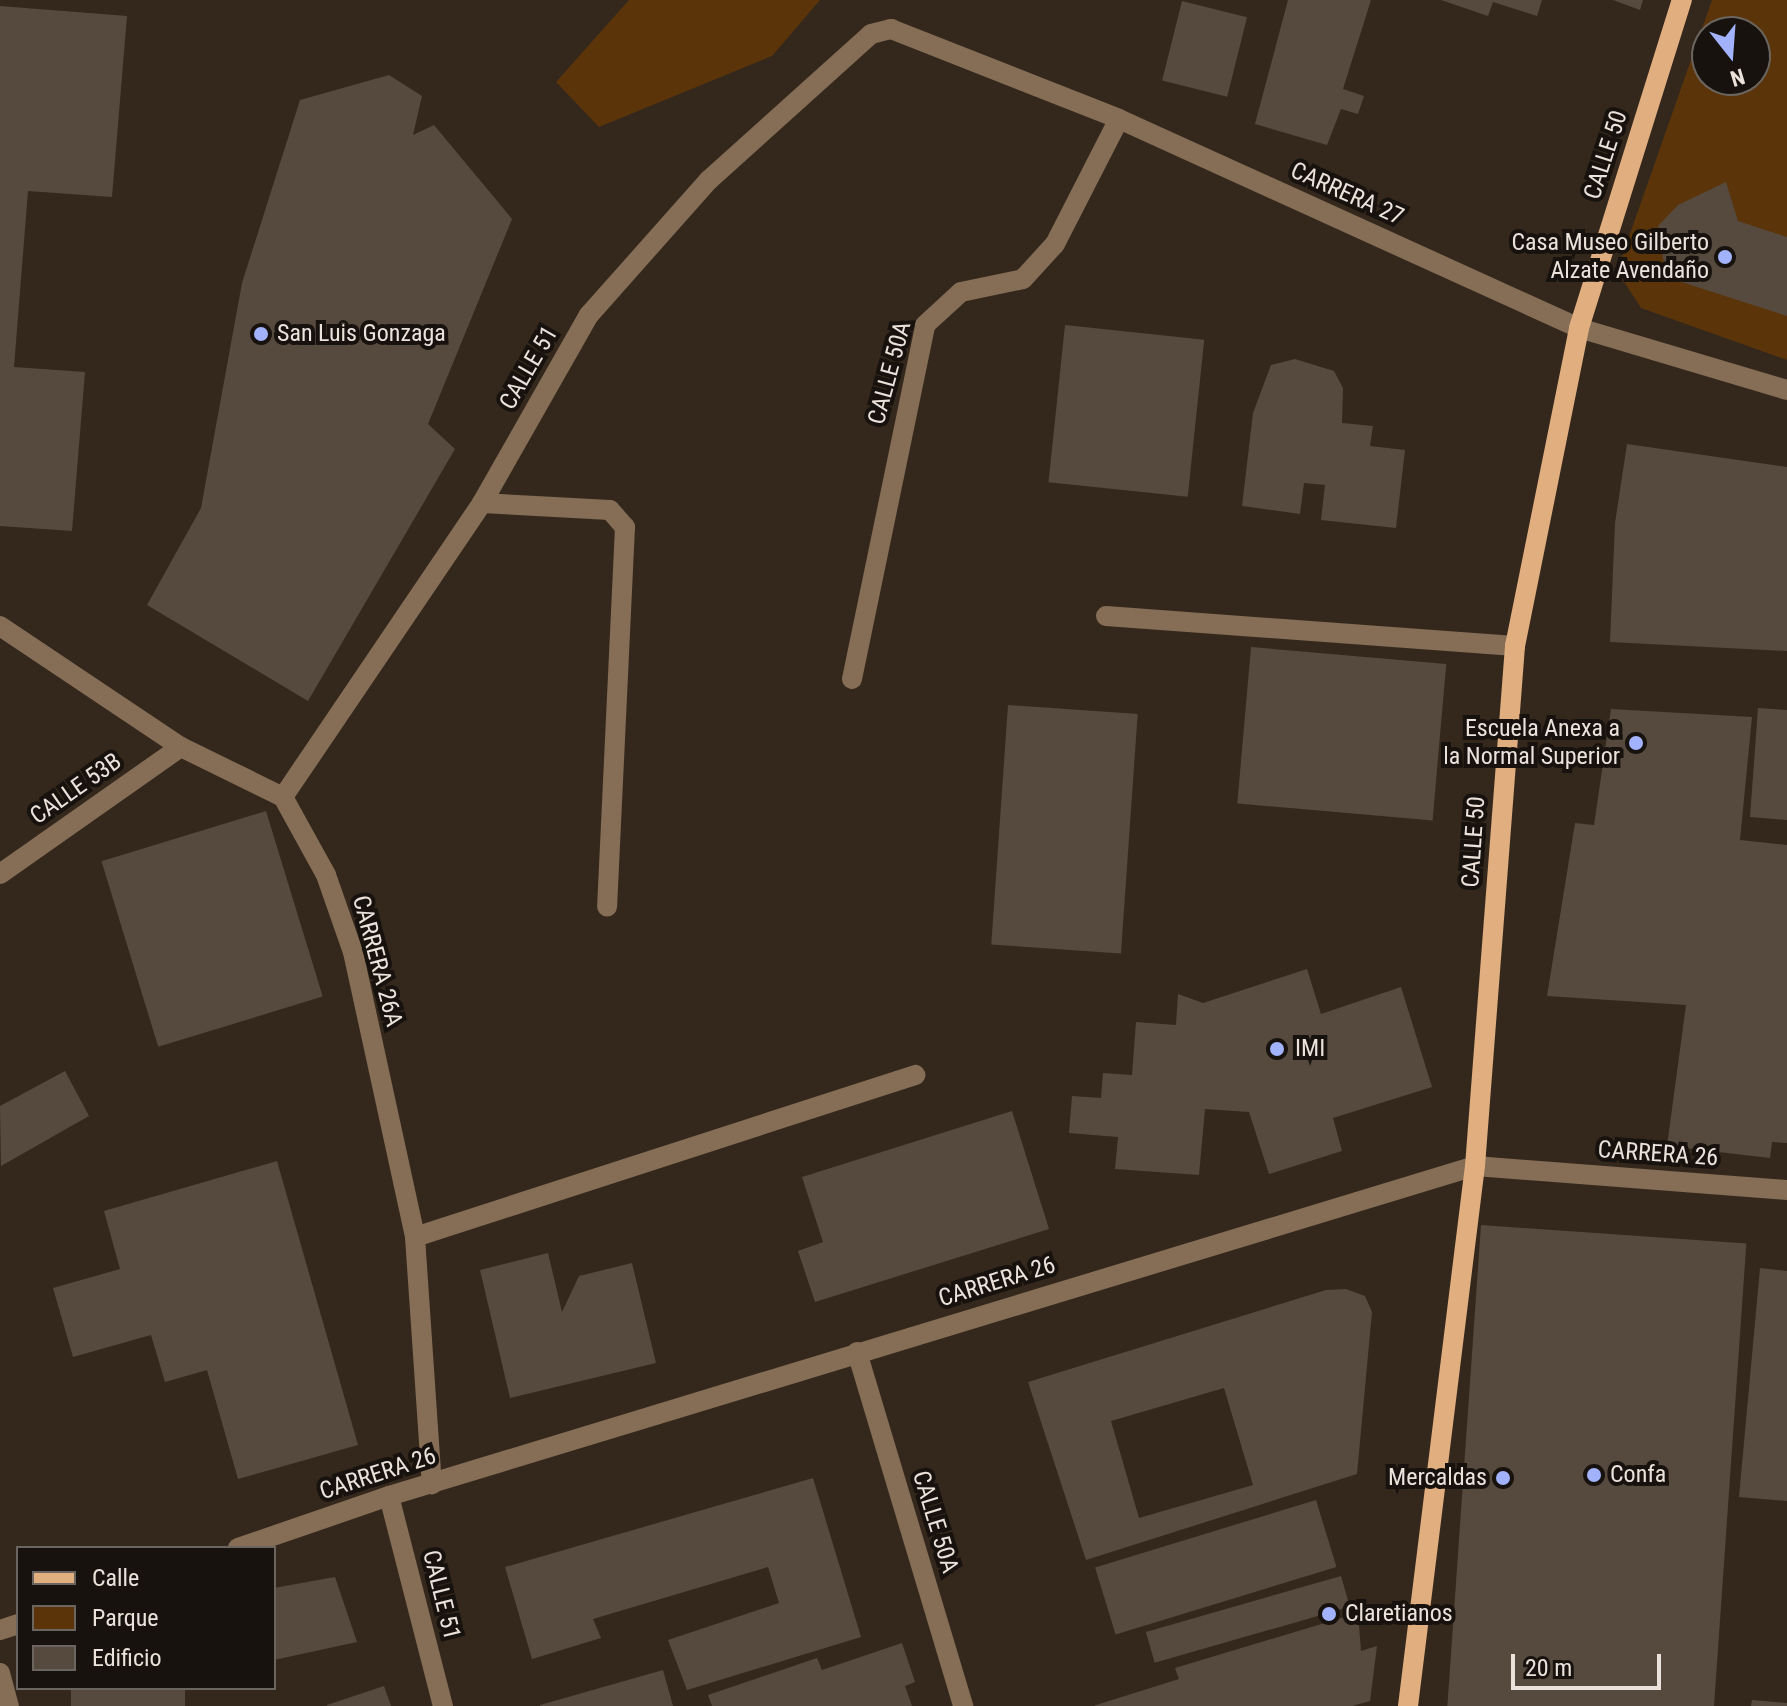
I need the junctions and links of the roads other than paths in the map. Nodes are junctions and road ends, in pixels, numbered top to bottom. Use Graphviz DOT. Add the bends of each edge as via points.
graph roads {
  1 [pos="1682,0"];
  2 [pos="891,29"];
  3 [pos="1119,119"];
  4 [pos="1579,328"];
  5 [pos="1787,390"];
  6 [pos="482,503"];
  7 [pos="1106,616"];
  8 [pos="0,626"];
  9 [pos="1515,646"];
  10 [pos="852,679"];
  11 [pos="181,747"];
  12 [pos="283,797"];
  13 [pos="0,874"];
  14 [pos="607,907"];
  15 [pos="915,1075"];
  16 [pos="1475,1166"];
  17 [pos="1787,1190"];
  18 [pos="415,1237"];
  19 [pos="857,1352"];
  20 [pos="432,1484"];
  21 [pos="389,1496"];
  22 [pos="244,1546"];
  23 [pos="0,1673"];
  24 [pos="9,1706"];
  25 [pos="443,1706"];
  26 [pos="963,1706"];
  27 [pos="1408,1706"];
  1 -- 4 [label="main road, CALLE 50"];
  2 -- 3 [label="street, CARRERA 27"];
  2 -- 6 [label="street, CALLE 51" via="851,48 709,180 589,315"];
  3 -- 4 [label="street, CARRERA 27"];
  3 -- 10 [label="street, CALLE 50A" via="1055,244 1023,279 961,292 925,325"];
  4 -- 5 [label="street, CARRERA 27"];
  4 -- 9 [label="main road, CALLE 50"];
  6 -- 12 [label="street, CALLE 51"];
  6 -- 14 [label="street" via="610,510 625,527"];
  7 -- 9 [label="street"];
  8 -- 11 [label="street"];
  9 -- 16 [label="main road, CALLE 50"];
  11 -- 12 [label="street"];
  11 -- 13 [label="street, CALLE 53B"];
  12 -- 18 [label="street, CARRERA 26A" via="326,875 353,952"];
  15 -- 18 [label="street"];
  16 -- 17 [label="street, CARRERA 26"];
  16 -- 19 [label="street, CARRERA 26"];
  16 -- 27 [label="main road, CALLE 50"];
  18 -- 20 [label="street, CARRERA 26A"];
  19 -- 20 [label="street, CARRERA 26"];
  19 -- 26 [label="street, CALLE 50A"];
  20 -- 21 [label="street, CARRERA 26"];
  21 -- 22 [label="street, CARRERA 26"];
  21 -- 25 [label="street, CALLE 51"];
  23 -- 24 [label="street"];
}
